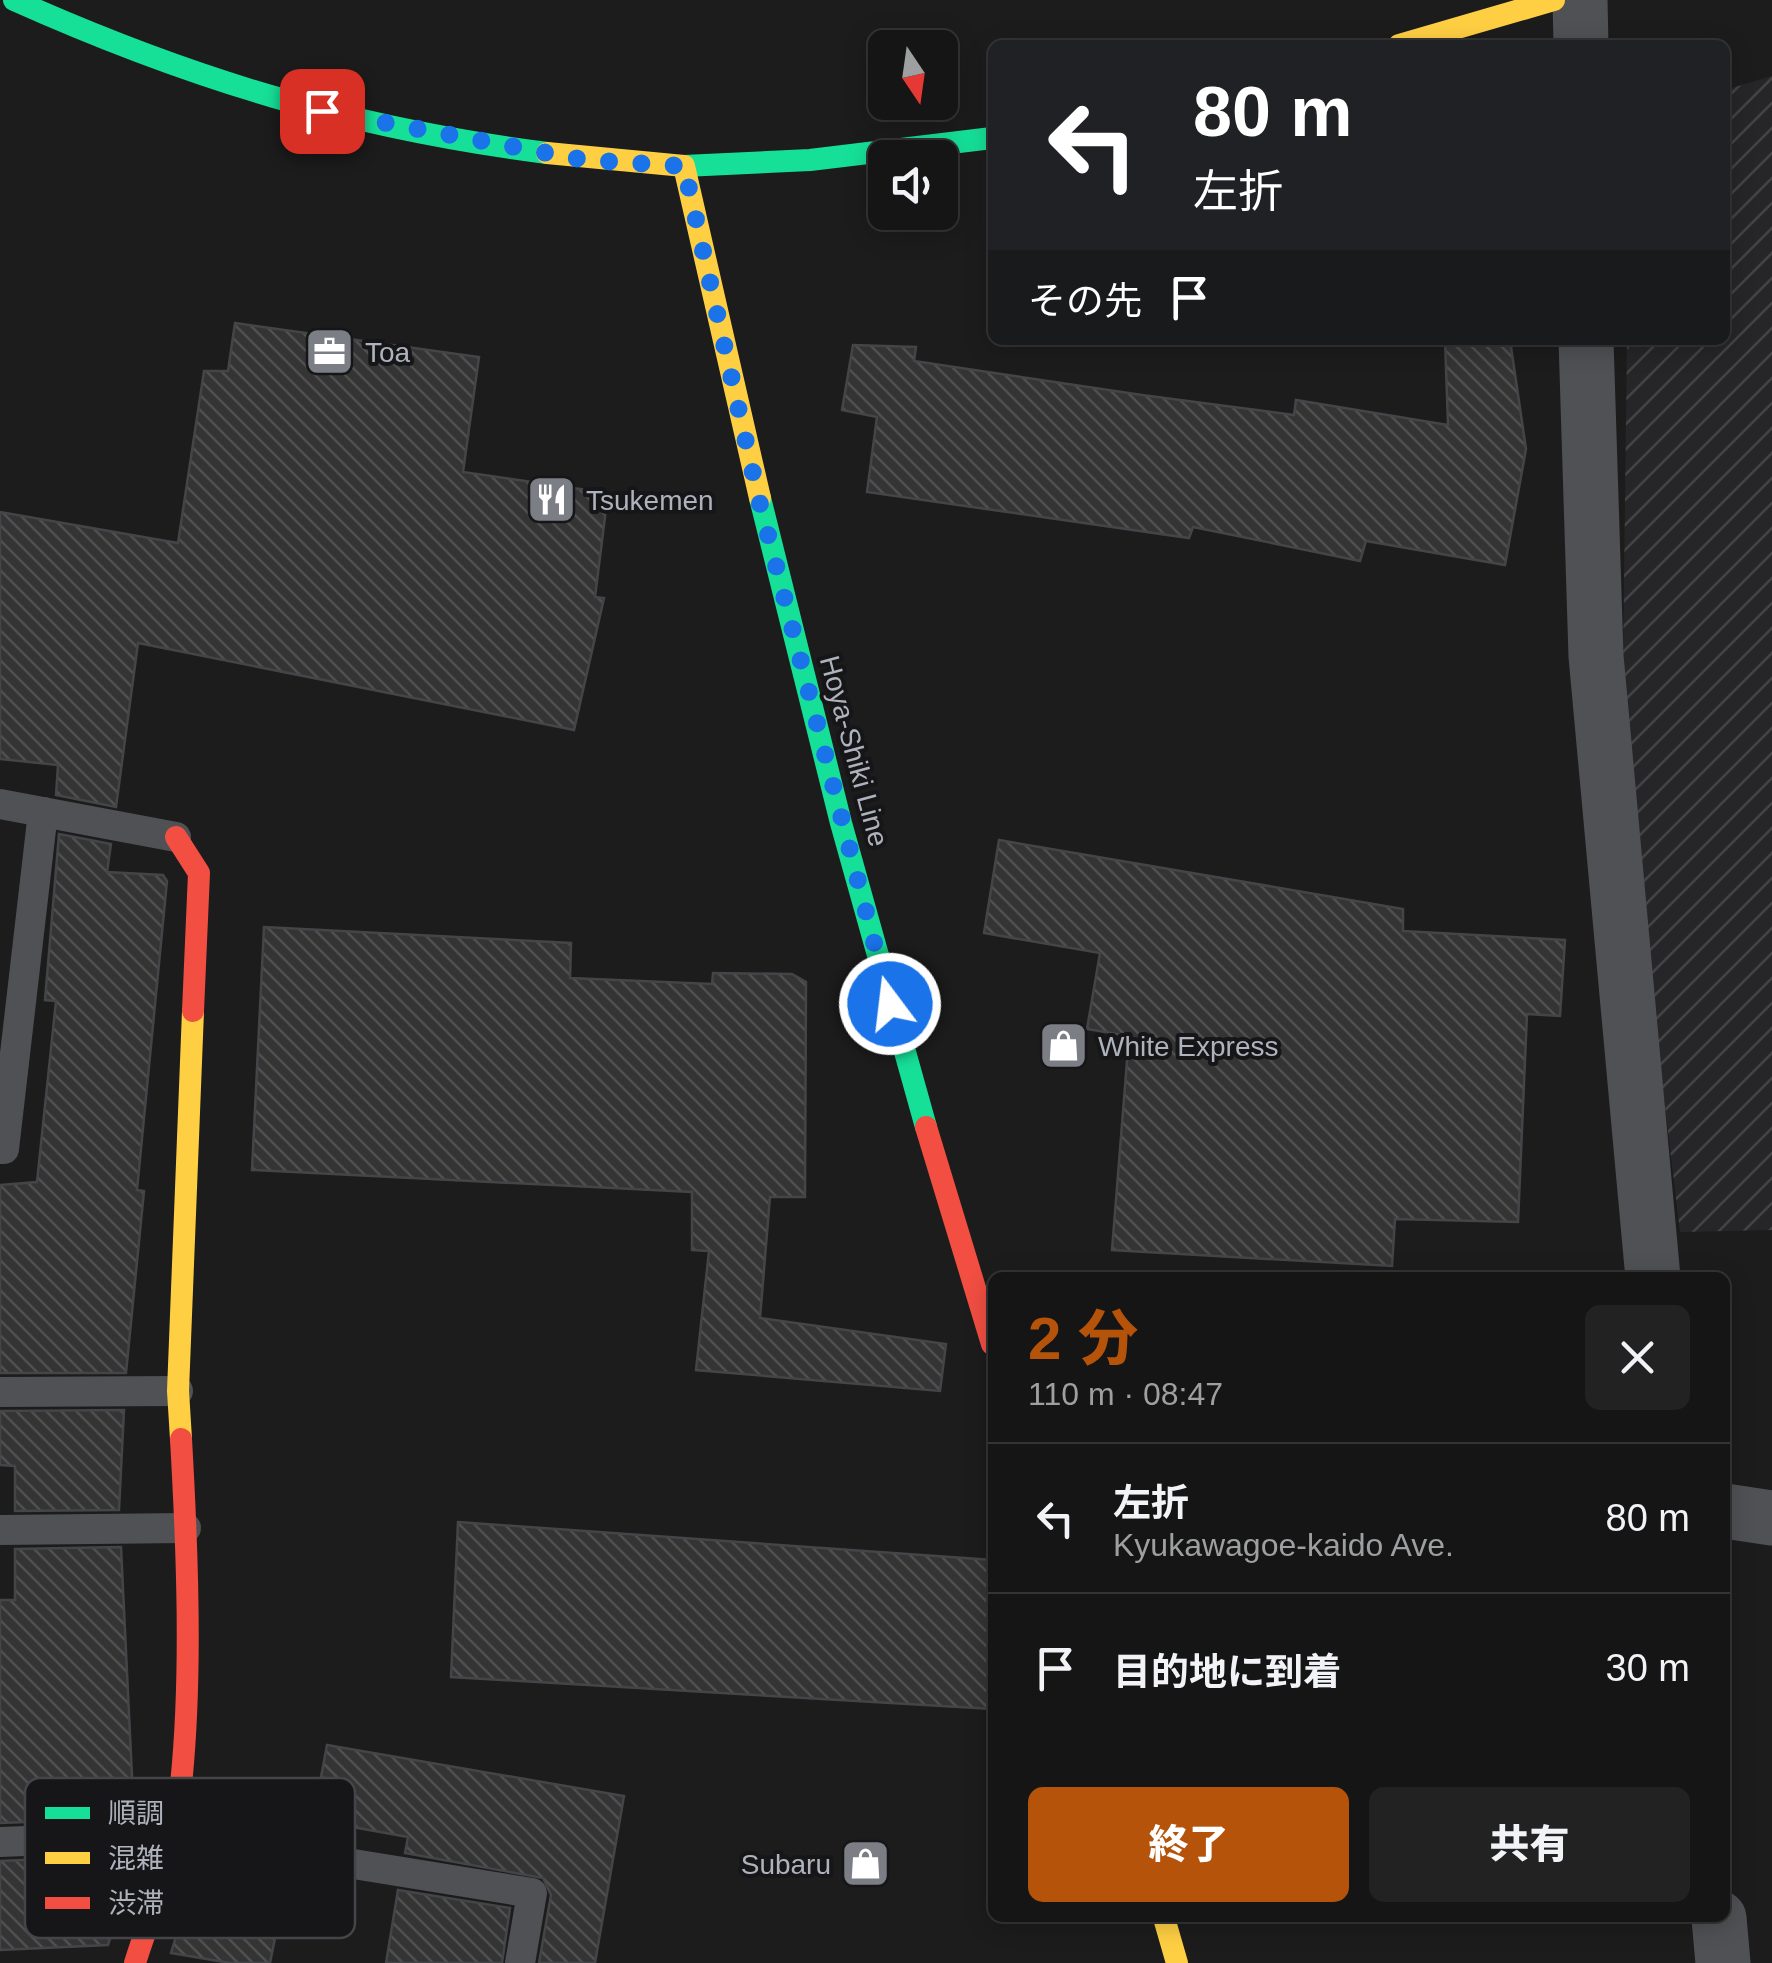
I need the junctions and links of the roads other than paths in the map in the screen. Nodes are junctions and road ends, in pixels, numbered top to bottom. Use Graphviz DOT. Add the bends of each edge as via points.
graph roads {
  1 [pos="14,0"];
  2 [pos="1554,0"];
  3 [pos="1580,0"];
  4 [pos="1417,40"];
  5 [pos="1581,40"];
  6 [pos="988,138"];
  7 [pos="684,166"];
  8 [pos="1586,345"];
  9 [pos="0,804"];
  10 [pos="43,812"];
  11 [pos="176,837"];
  12 [pos="0,1149"];
  13 [pos="1652,1272"];
  14 [pos="985,1296"];
  15 [pos="0,1392"];
  16 [pos="178,1392"];
  17 [pos="1730,1513"];
  18 [pos="1772,1518"];
  19 [pos="186,1528"];
  20 [pos="0,1530"];
  21 [pos="181,1778"];
  22 [pos="25,1841"];
  23 [pos="0,1842"];
  24 [pos="355,1864"];
  25 [pos="1165,1922"];
  26 [pos="1719,1922"];
  27 [pos="143,1938"];
  28 [pos="135,1963"];
  29 [pos="520,1963"];
  30 [pos="1177,1963"];
  31 [pos="1722,1963"];
  1 -- 7 [label="main road" via="184,72 284,102 585,160"];
  2 -- 4 [label="main road"];
  3 -- 5 [label="street"];
  6 -- 7 [label="main road" via="828,158"];
  7 -- 14 [label="main road, Hoya-Shiki Line" via="832,789 900,1040"];
  8 -- 13 [label="street" via="1596,656"];
  9 -- 10 [label="lane"];
  10 -- 11 [label="lane"];
  10 -- 12 [label="lane"];
  11 -- 16 [label="main road" via="199,872"];
  15 -- 16 [label="lane"];
  16 -- 19 [label="main road"];
  17 -- 18 [label="street"];
  19 -- 20 [label="lane"];
  19 -- 21 [label="main road"];
  22 -- 23 [label="lane"];
  24 -- 29 [label="lane" via="532,1892"];
  25 -- 30 [label="main road"];
  26 -- 31 [label="street"];
  27 -- 28 [label="main road"];
}
